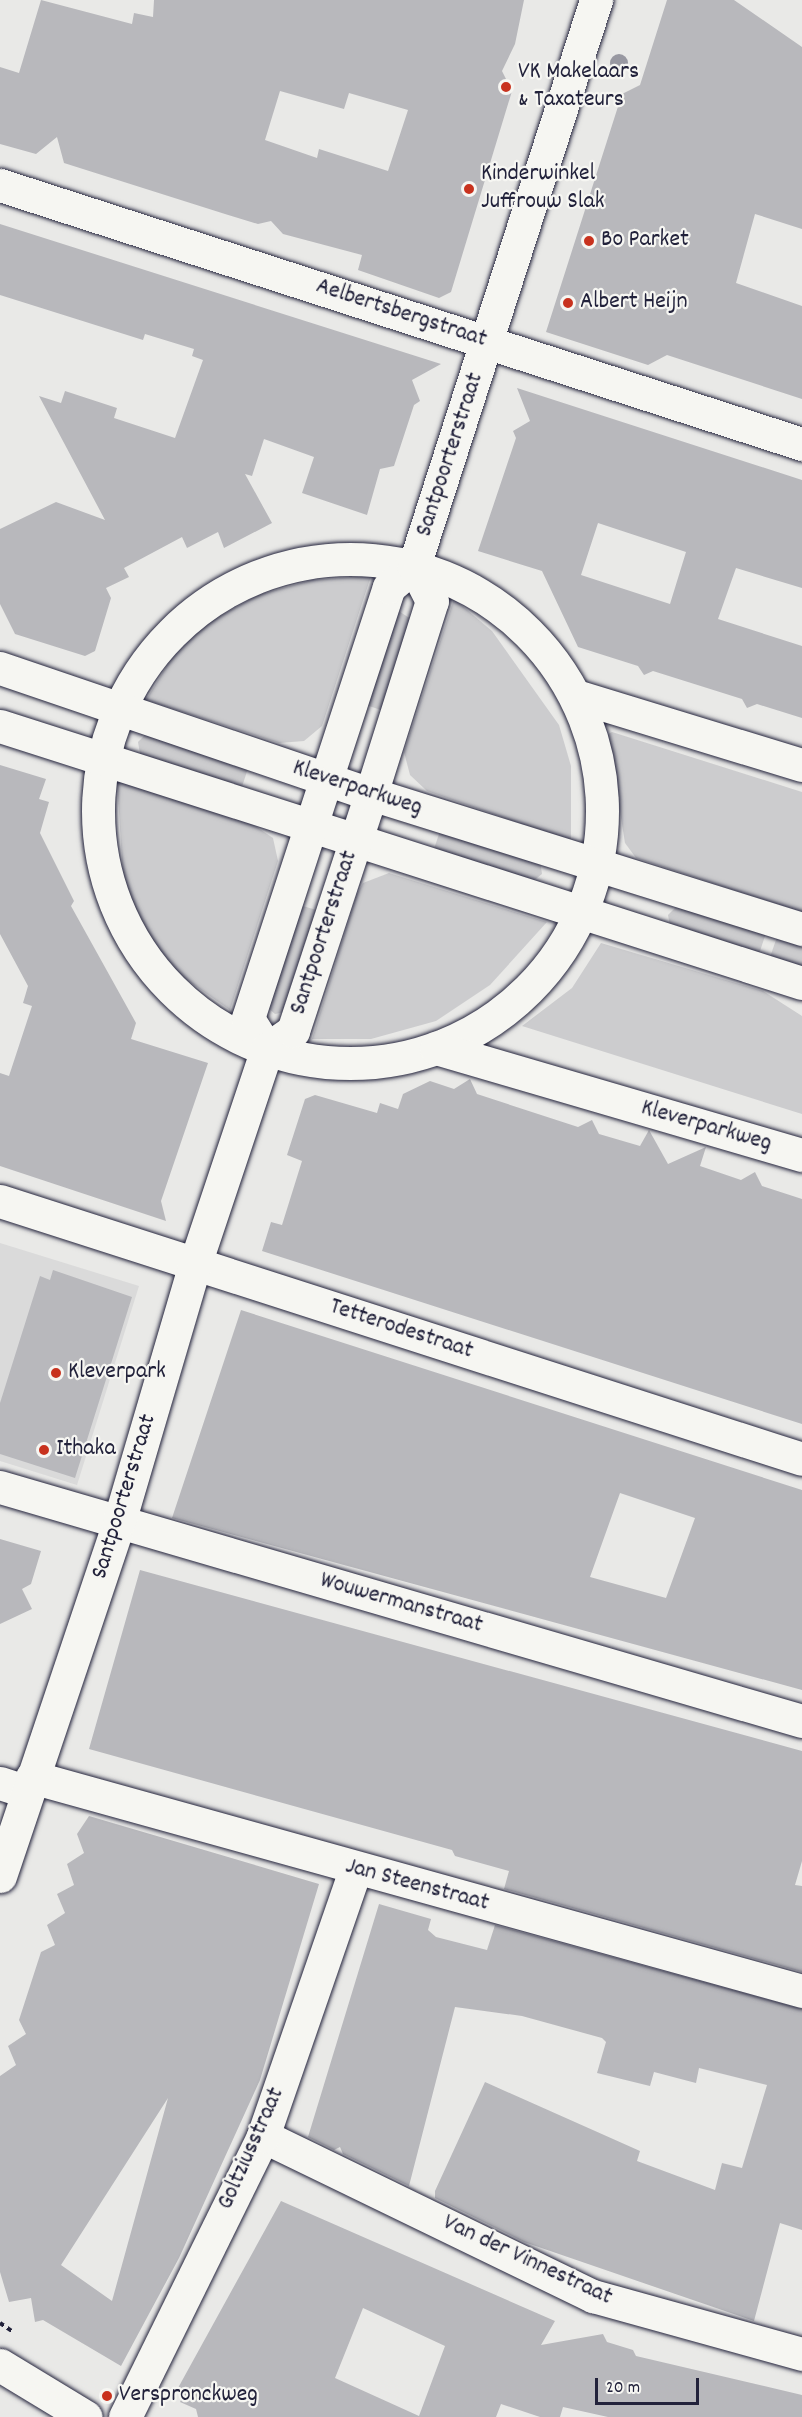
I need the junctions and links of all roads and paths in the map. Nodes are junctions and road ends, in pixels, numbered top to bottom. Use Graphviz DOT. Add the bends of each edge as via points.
graph roads {
  1 [pos="596,0"];
  2 [pos="0,185"];
  3 [pos="489,342"];
  4 [pos="802,444"];
  5 [pos="414,566"];
  6 [pos="0,668"];
  7 [pos="576,696"];
  8 [pos="119,711"];
  9 [pos="0,726"];
  10 [pos="105,758"];
  11 [pos="802,765"];
  12 [pos="326,779"];
  13 [pos="371,794"];
  14 [pos="311,825"];
  15 [pos="355,841"];
  16 [pos="595,865"];
  17 [pos="579,913"];
  18 [pos="802,929"];
  19 [pos="802,984"];
  20 [pos="436,1048"];
  21 [pos="267,1049"];
  22 [pos="802,1155"];
  23 [pos="0,1201"];
  24 [pos="195,1264"];
  25 [pos="802,1458"];
  26 [pos="0,1487"];
  27 [pos="119,1522"];
  28 [pos="802,1720"];
  29 [pos="20,1784"];
  30 [pos="355,1869"];
  31 [pos="0,1876"];
  32 [pos="802,1991"];
  33 [pos="263,2136"];
  34 [pos="802,2354"];
  35 [pos="0,2365"];
  36 [pos="86,2417"];
  37 [pos="125,2417"];
  1 -- 3 [label="street, Santpoorterstraat"];
  2 -- 3 [label="street, Aelbertsbergstraat"];
  3 -- 4 [label="street, Aelbertsbergstraat"];
  3 -- 5 [label="street, Santpoorterstraat"];
  5 -- 7 [label="street, Kleverparkweg" via="464,585 509,614 546,651"];
  5 -- 8 [label="street, Kleverparkweg" via="362,559 308,562 257,576 210,601 169,635 136,677"];
  5 -- 12 [label="street, Santpoorterstraat" via="389,587"];
  5 -- 13 [label="street, Santpoorterstraat" via="432,601"];
  6 -- 8 [label="street, Kleverparkweg"];
  7 -- 11 [label="street"];
  7 -- 16 [label="street, Kleverparkweg" via="597,754 604,815"];
  8 -- 10 [label="street, Kleverparkweg"];
  8 -- 12 [label="street, Kleverparkweg"];
  9 -- 10 [label="street, Kleverparkweg"];
  10 -- 14 [label="street, Kleverparkweg"];
  10 -- 21 [label="street, Kleverparkweg" via="99,837 111,893 135,944 171,988 215,1024"];
  12 -- 13 [label="street, Kleverparkweg"];
  12 -- 14 [label="street, Santpoorterstraat"];
  13 -- 15 [label="street, Santpoorterstraat"];
  13 -- 16 [label="street, Kleverparkweg"];
  14 -- 15 [label="street, Kleverparkweg"];
  14 -- 21 [label="street, Santpoorterstraat" via="248,1018"];
  15 -- 17 [label="street, Kleverparkweg"];
  15 -- 21 [label="street, Santpoorterstraat" via="293,1031"];
  16 -- 17 [label="street, Kleverparkweg"];
  16 -- 18 [label="street, Kleverparkweg"];
  17 -- 19 [label="street, Kleverparkweg"];
  17 -- 20 [label="street, Kleverparkweg" via="572,933 537,982 491,1021"];
  20 -- 21 [label="street, Kleverparkweg" via="380,1061 323,1062"];
  20 -- 22 [label="street, Kleverparkweg"];
  21 -- 24 [label="street, Santpoorterstraat"];
  23 -- 24 [label="street, Tetterodestraat"];
  24 -- 25 [label="street, Tetterodestraat"];
  24 -- 27 [label="street, Santpoorterstraat"];
  26 -- 27 [label="street, Wouwermanstraat"];
  27 -- 28 [label="street, Wouwermanstraat"];
  27 -- 29 [label="street, Santpoorterstraat"];
  29 -- 30 [label="street, Jan Steenstraat"];
  29 -- 31 [label="street, Santpoorterstraat"];
  30 -- 32 [label="street, Jan Steenstraat"];
  30 -- 33 [label="street, Goltziusstraat"];
  33 -- 34 [label="street, Van der Vinnestraat" via="592,2296"];
  33 -- 37 [label="street, Goltziusstraat"];
  35 -- 36 [label="street"];
}
